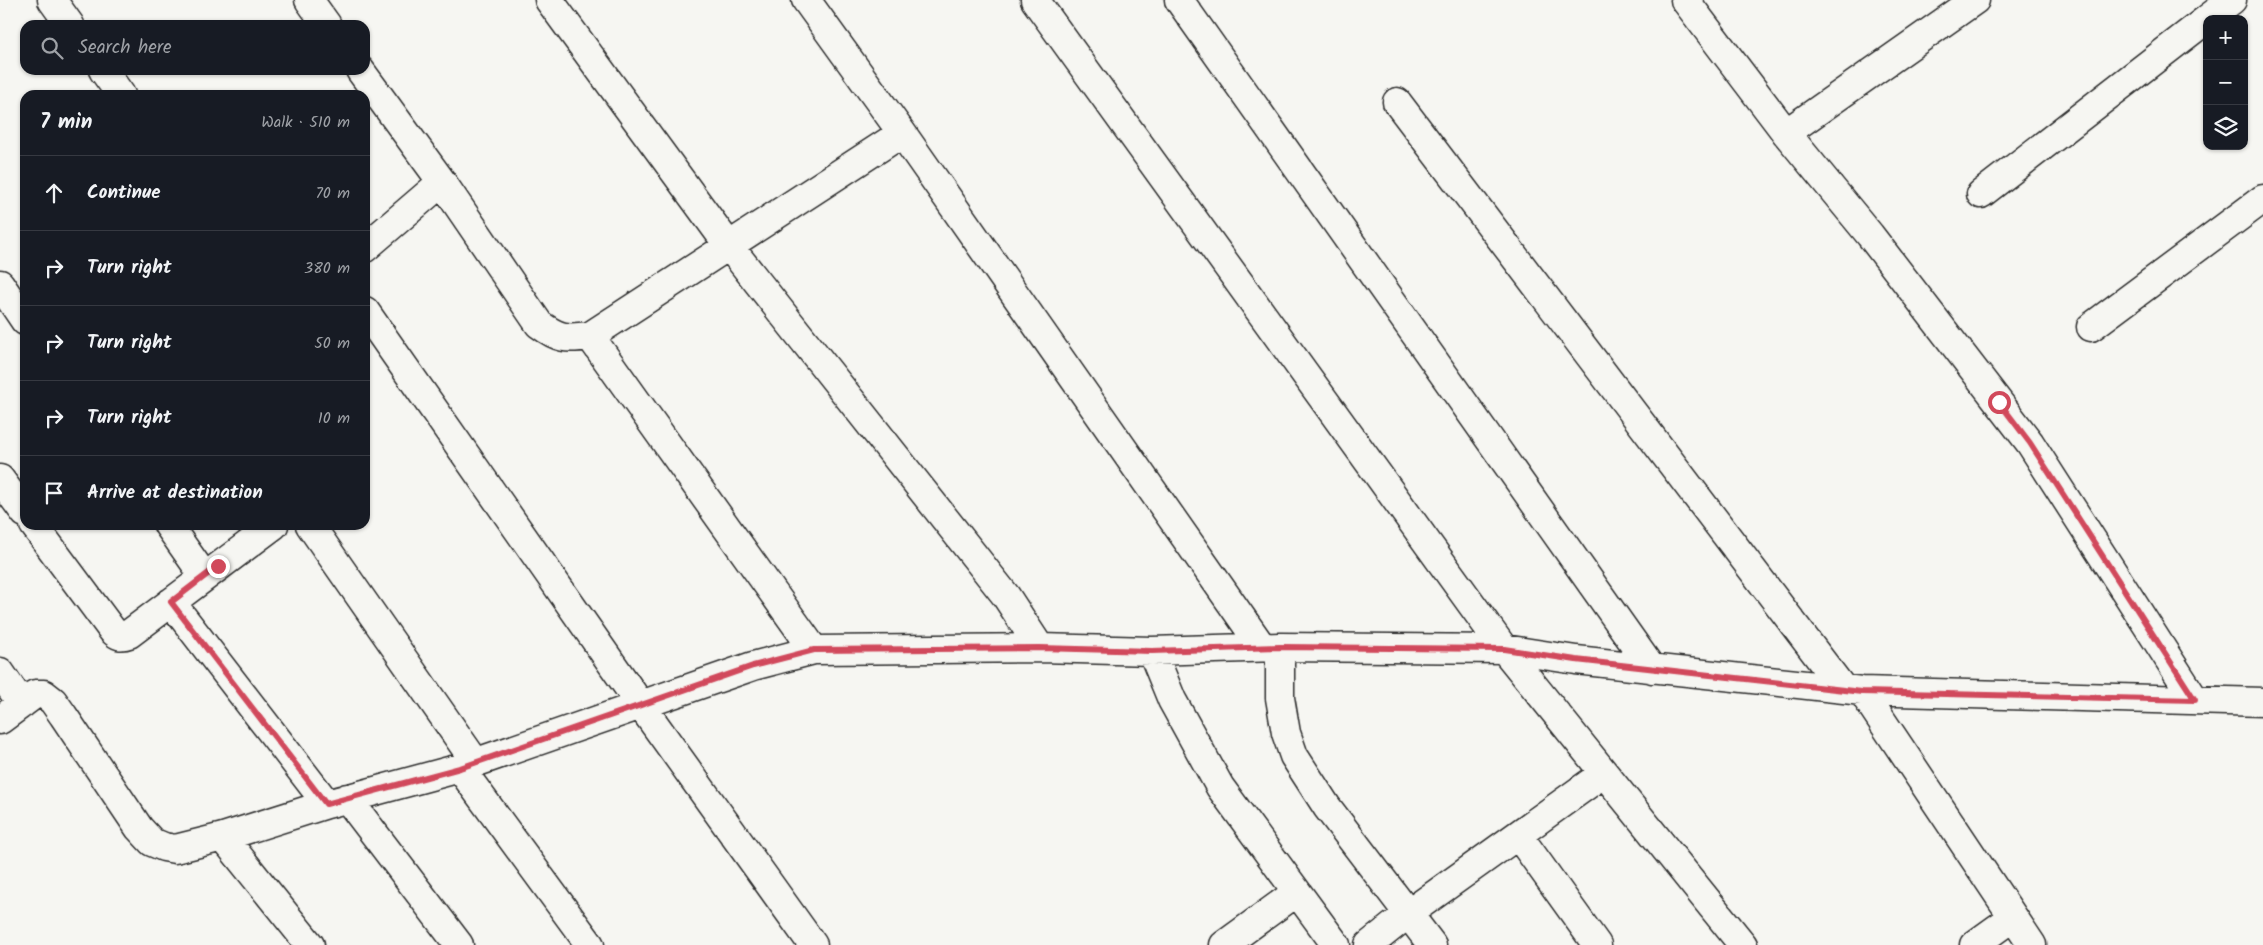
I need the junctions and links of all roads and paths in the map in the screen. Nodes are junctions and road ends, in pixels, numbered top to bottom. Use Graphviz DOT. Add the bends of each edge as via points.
graph roads {
  1 [pos="52,0"];
  2 [pos="309,0"];
  3 [pos="549,0"];
  4 [pos="806,0"];
  5 [pos="1035,0"];
  6 [pos="1179,0"];
  7 [pos="1685,0"];
  8 [pos="1975,0"];
  9 [pos="2232,0"];
  10 [pos="2212,15"];
  11 [pos="66,20"];
  12 [pos="323,20"];
  13 [pos="2203,22"];
  14 [pos="107,75"];
  15 [pos="364,75"];
  16 [pos="117,90"];
  17 [pos="1397,102"];
  18 [pos="902,132"];
  19 [pos="1786,133"];
  20 [pos="442,182"];
  21 [pos="1981,194"];
  22 [pos="2263,199"];
  23 [pos="370,244"];
  24 [pos="728,246"];
  25 [pos="0,284"];
  26 [pos="20,314"];
  27 [pos="370,318"];
  28 [pos="2091,327"];
  29 [pos="590,336"];
  30 [pos="0,479"];
  31 [pos="20,506"];
  32 [pos="38,530"];
  33 [pos="172,530"];
  34 [pos="267,530"];
  35 [pos="313,530"];
  36 [pos="204,576"];
  37 [pos="171,602"];
  38 [pos="1271,647"];
  39 [pos="1040,648"];
  40 [pos="1504,649"];
  41 [pos="814,650"];
  42 [pos="1152,651"];
  43 [pos="1652,669"];
  44 [pos="0,672"];
  45 [pos="1852,690"];
  46 [pos="2195,700"];
  47 [pos="2263,702"];
  48 [pos="22,704"];
  49 [pos="640,704"];
  50 [pos="0,720"];
  51 [pos="468,766"];
  52 [pos="1604,773"];
  53 [pos="337,801"];
  54 [pos="1518,835"];
  55 [pos="223,837"];
  56 [pos="1297,892"];
  57 [pos="1409,913"];
  58 [pos="2013,917"];
  59 [pos="310,945"];
  60 [pos="458,945"];
  61 [pos="590,945"];
  62 [pos="813,945"];
  63 [pos="1224,945"];
  64 [pos="1336,945"];
  65 [pos="1369,945"];
  66 [pos="1432,945"];
  67 [pos="1597,945"];
  68 [pos="1743,945"];
  69 [pos="1974,945"];
  70 [pos="2032,945"];
  1 -- 11 [label="street"];
  2 -- 12 [label="street"];
  3 -- 24 [label="street"];
  4 -- 18 [label="street"];
  5 -- 40 [label="street"];
  6 -- 43 [label="street"];
  7 -- 19 [label="street"];
  8 -- 19 [label="street"];
  9 -- 10 [label="street"];
  13 -- 21 [label="street"];
  14 -- 16 [label="street"];
  15 -- 20 [label="street"];
  17 -- 45 [label="street"];
  18 -- 24 [label="street"];
  18 -- 38 [label="street"];
  19 -- 46 [label="street" via="1870,235 2030,443"];
  20 -- 23 [label="street"];
  20 -- 29 [label="street" via="539,324 555,336"];
  22 -- 28 [label="street"];
  24 -- 29 [label="street"];
  24 -- 39 [label="street" via="1006,596"];
  25 -- 26 [label="street"];
  27 -- 49 [label="street"];
  29 -- 41 [label="street"];
  30 -- 31 [label="street"];
  32 -- 37 [label="street" via="117,635 129,634"];
  33 -- 36 [label="street"];
  34 -- 36 [label="street"];
  35 -- 51 [label="street"];
  36 -- 37 [label="street"];
  37 -- 53 [label="street"];
  38 -- 40 [label="street"];
  38 -- 42 [label="street"];
  38 -- 57 [label="street" via="1286,733 1294,756 1327,807"];
  39 -- 41 [label="street"];
  39 -- 42 [label="street"];
  40 -- 43 [label="street"];
  40 -- 52 [label="street"];
  41 -- 49 [label="street" via="753,666"];
  42 -- 56 [label="street" via="1172,700 1220,787"];
  43 -- 45 [label="street"];
  44 -- 48 [label="street"];
  45 -- 46 [label="street"];
  45 -- 58 [label="street"];
  46 -- 47 [label="street"];
  48 -- 50 [label="street"];
  48 -- 55 [label="street" via="35,694 44,694 53,701 139,828 152,842 175,848"];
  49 -- 51 [label="street"];
  49 -- 62 [label="street"];
  51 -- 53 [label="street"];
  51 -- 61 [label="street"];
  52 -- 54 [label="street"];
  52 -- 68 [label="street"];
  53 -- 55 [label="street"];
  53 -- 60 [label="street"];
  54 -- 57 [label="street"];
  54 -- 67 [label="street"];
  55 -- 59 [label="street"];
  56 -- 63 [label="street"];
  56 -- 64 [label="street"];
  57 -- 65 [label="street"];
  57 -- 66 [label="street"];
  58 -- 69 [label="street"];
  58 -- 70 [label="street"];
}
